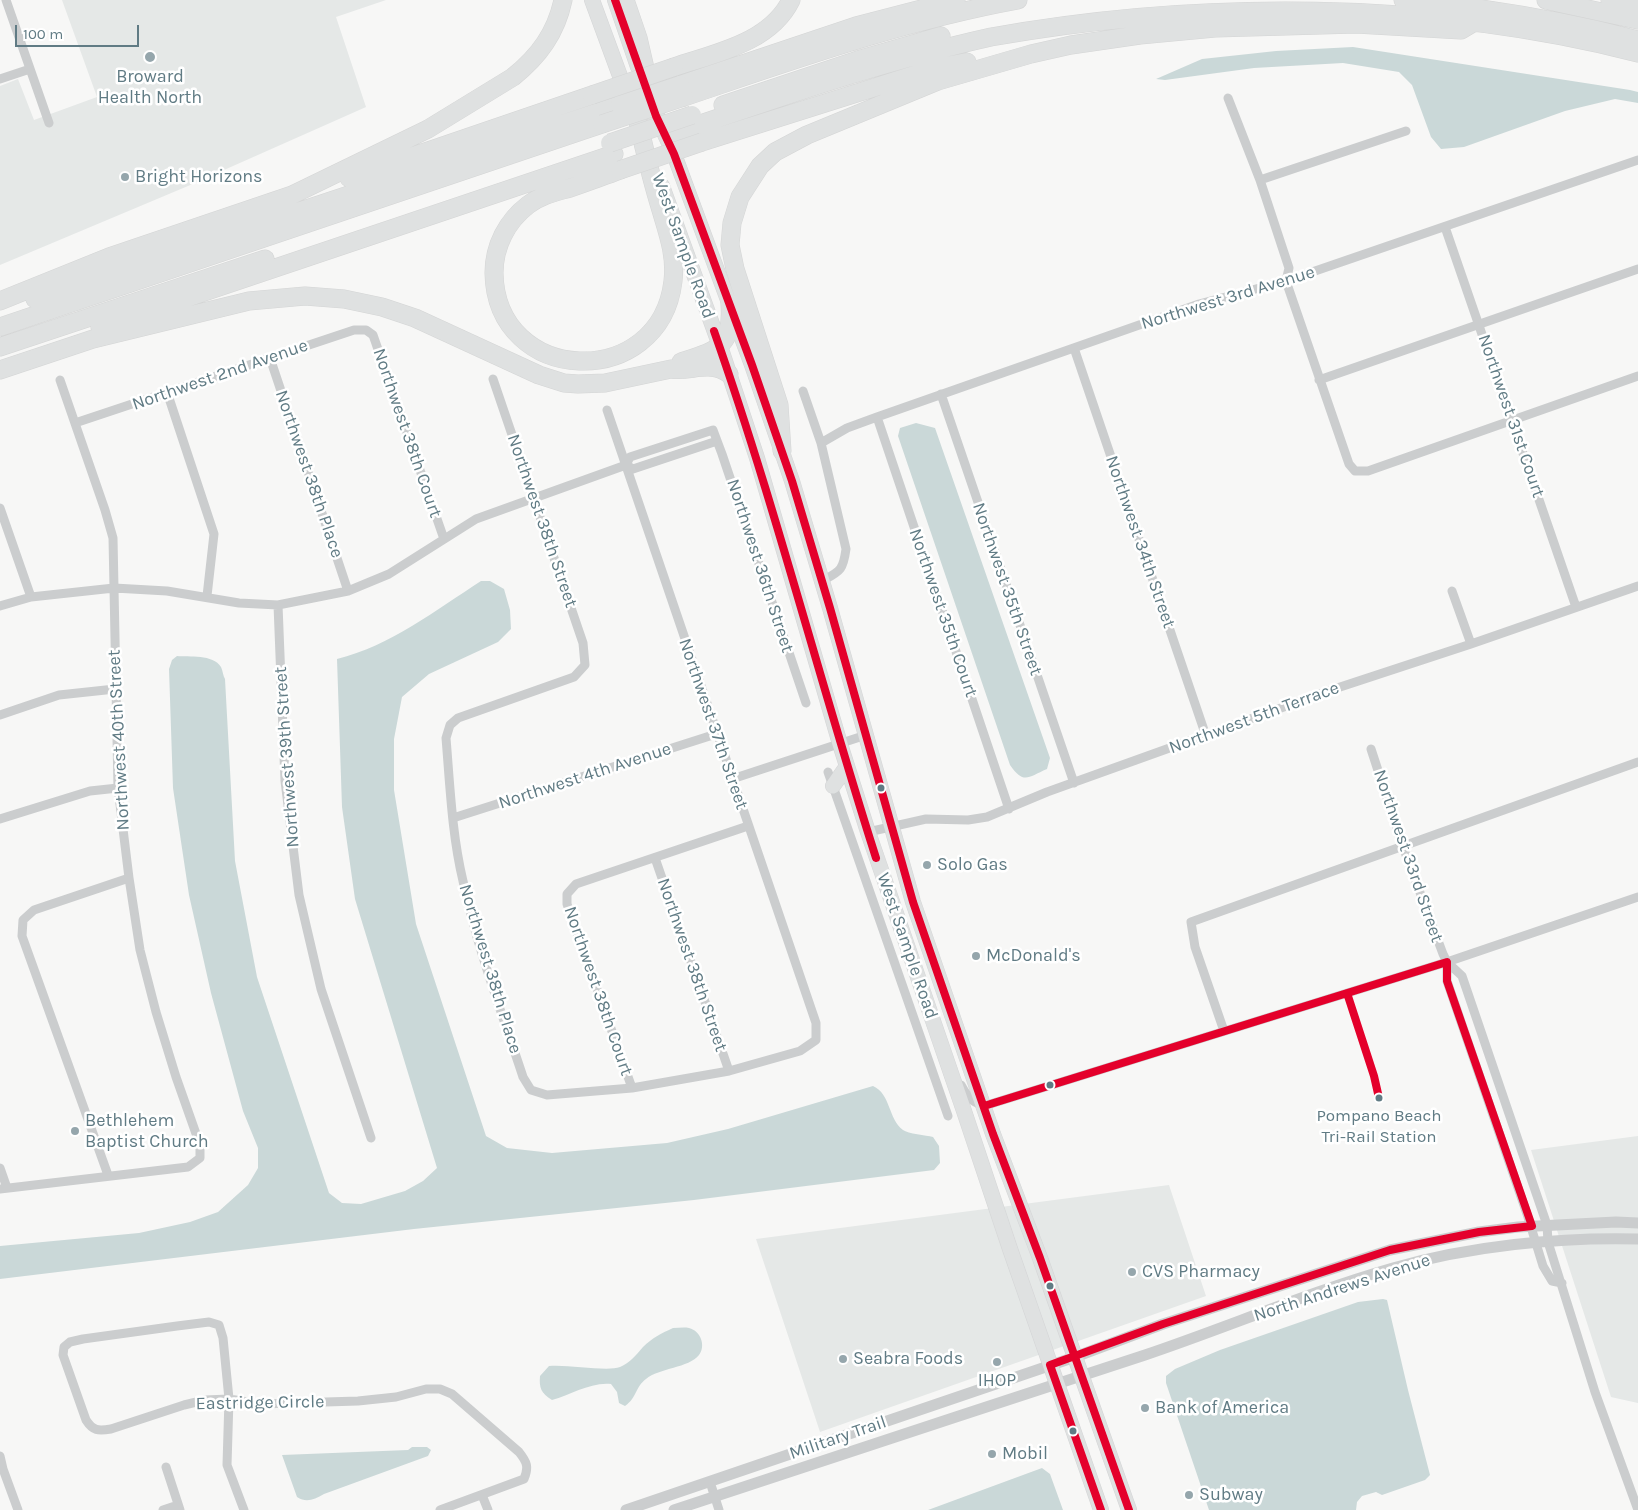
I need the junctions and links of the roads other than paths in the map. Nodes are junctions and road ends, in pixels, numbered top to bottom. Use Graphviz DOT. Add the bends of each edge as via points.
graph roads {
  1 [pos="6,0"];
  2 [pos="563,0"];
  3 [pos="592,0"];
  4 [pos="615,0"];
  5 [pos="625,0"];
  6 [pos="791,0"];
  7 [pos="956,0"];
  8 [pos="1018,0"];
  9 [pos="1163,0"];
  10 [pos="1403,0"];
  11 [pos="1546,0"];
  12 [pos="1610,0"];
  13 [pos="1638,7"];
  14 [pos="1638,20"];
  15 [pos="1476,21"];
  16 [pos="1638,40"];
  17 [pos="1054,48"];
  18 [pos="1638,53"];
  19 [pos="30,69"];
  20 [pos="0,79"];
  21 [pos="682,91"];
  22 [pos="1228,98"];
  23 [pos="656,116"];
  24 [pos="600,118"];
  25 [pos="638,122"];
  26 [pos="49,123"];
  27 [pos="697,128"];
  28 [pos="1406,131"];
  29 [pos="615,156"];
  30 [pos="1638,160"];
  31 [pos="1260,180"];
  32 [pos="292,195"];
  33 [pos="1445,227"];
  34 [pos="1638,270"];
  35 [pos="1286,281"];
  36 [pos="0,301"];
  37 [pos="730,304"];
  38 [pos="0,311"];
  39 [pos="1478,324"];
  40 [pos="0,327"];
  41 [pos="366,330"];
  42 [pos="720,346"];
  43 [pos="0,347"];
  44 [pos="1074,348"];
  45 [pos="270,358"];
  46 [pos="0,361"];
  47 [pos="671,369"];
  48 [pos="0,370"];
  49 [pos="730,374"];
  50 [pos="1638,376"];
  51 [pos="493,378"];
  52 [pos="60,380"];
  53 [pos="1319,380"];
  54 [pos="803,391"];
  55 [pos="167,392"];
  56 [pos="941,394"];
  57 [pos="607,410"];
  58 [pos="876,417"];
  59 [pos="1513,422"];
  60 [pos="75,423"];
  61 [pos="717,440"];
  62 [pos="821,443"];
  63 [pos="782,450"];
  64 [pos="626,465"];
  65 [pos="534,498"];
  66 [pos="0,508"];
  67 [pos="444,539"];
  68 [pos="822,580"];
  69 [pos="1638,586"];
  70 [pos="114,588"];
  71 [pos="348,591"];
  72 [pos="1452,591"];
  73 [pos="206,596"];
  74 [pos="31,597"];
  75 [pos="278,605"];
  76 [pos="0,606"];
  77 [pos="1576,606"];
  78 [pos="1471,644"];
  79 [pos="115,689"];
  80 [pos="806,703"];
  81 [pos="0,715"];
  82 [pos="450,726"];
  83 [pos="716,734"];
  84 [pos="866,735"];
  85 [pos="1206,736"];
  86 [pos="840,744"];
  87 [pos="1371,749"];
  88 [pos="1638,762"];
  89 [pos="847,766"];
  90 [pos="732,779"];
  91 [pos="831,779"];
  92 [pos="1074,783"];
  93 [pos="118,788"];
  94 [pos="1009,808"];
  95 [pos="453,818"];
  96 [pos="0,819"];
  97 [pos="748,826"];
  98 [pos="891,826"];
  99 [pos="868,832"];
  100 [pos="1403,847"];
  101 [pos="655,858"];
  102 [pos="129,878"];
  103 [pos="1638,896"];
  104 [pos="1447,962"];
  105 [pos="1224,1031"];
  106 [pos="946,1058"];
  107 [pos="930,1061"];
  108 [pos="729,1071"];
  109 [pos="632,1088"];
  110 [pos="984,1106"];
  111 [pos="948,1116"];
  112 [pos="371,1138"];
  113 [pos="0,1168"];
  114 [pos="108,1175"];
  115 [pos="4,1188"];
  116 [pos="1638,1223"];
  117 [pos="1547,1225"];
  118 [pos="1532,1226"];
  119 [pos="1638,1239"];
  120 [pos="1542,1243"];
  121 [pos="1075,1356"];
  122 [pos="1050,1365"];
  123 [pos="1081,1376"];
  124 [pos="1056,1383"];
  125 [pos="229,1399"];
  126 [pos="0,1456"];
  127 [pos="166,1467"];
  128 [pos="1,1469"];
  129 [pos="710,1482"];
  130 [pos="482,1495"];
  131 [pos="714,1496"];
  132 [pos="179,1507"];
  133 [pos="18,1510"];
  134 [pos="163,1510"];
  135 [pos="244,1510"];
  136 [pos="440,1510"];
  137 [pos="488,1510"];
  138 [pos="626,1510"];
  139 [pos="674,1510"];
  140 [pos="719,1510"];
  141 [pos="1101,1510"];
  142 [pos="1129,1510"];
  143 [pos="1638,1510"];
  1 -- 19 [label="street"];
  2 -- 32 [label="highway" via="549,39 513,77 428,129"];
  3 -- 25 [label="main road, West Sample Road"];
  4 -- 23 [label="main road, West Sample Road"];
  5 -- 23 [label="highway" via="638,38"];
  6 -- 32 [label="highway, bridge" via="773,24 747,42 342,181"];
  7 -- 21 [label="highway" via="856,26"];
  8 -- 21 [label="highway" via="949,14"];
  9 -- 27 [label="highway" via="1063,12 947,35 858,60"];
  10 -- 16 [label="highway" via="1538,18"];
  11 -- 14 [label="highway"];
  12 -- 13 [label="highway"];
  15 -- 17 [label="highway" via="1461,30 1356,24 1215,28"];
  15 -- 18 [label="highway"];
  15 -- 27 [label="highway" via="1355,9 1264,7 1174,11 1093,20 994,36 906,58"];
  17 -- 27 [label="highway" via="1042,46 936,68"];
  17 -- 63 [label="highway" via="938,81 806,135 775,152 750,179 733,215 731,252 779,406"];
  19 -- 20 [label="street"];
  19 -- 26 [label="street"];
  21 -- 24 [label="highway, bridge"];
  22 -- 31 [label="street"];
  23 -- 37 [label="main road, West Sample Road" via="674,154"];
  24 -- 38 [label="highway"];
  24 -- 40 [label="highway"];
  25 -- 29 [label="highway" via="672,252 672,282 666,310 644,338 615,356 585,362 549,356 527,343 501,310 494,280 500,242 506,228 530,203"];
  25 -- 42 [label="main road, West Sample Road"];
  27 -- 29 [label="highway"];
  28 -- 31 [label="street"];
  29 -- 43 [label="highway"];
  29 -- 46 [label="highway"];
  30 -- 33 [label="street, Northwest 3rd Avenue"];
  31 -- 35 [label="street" via="1289,268"];
  32 -- 36 [label="highway" via="109,257"];
  33 -- 35 [label="street, Northwest 3rd Avenue"];
  33 -- 39 [label="street, Northwest 31st Court"];
  34 -- 39 [label="street"];
  35 -- 44 [label="street, Northwest 3rd Avenue" via="1199,304"];
  35 -- 53 [label="street"];
  37 -- 42 [label="highway" via="729,329"];
  37 -- 63 [label="main road, West Sample Road"];
  39 -- 53 [label="street"];
  39 -- 59 [label="street, Northwest 31st Court"];
  41 -- 45 [label="street, Northwest 2nd Avenue" via="354,330"];
  41 -- 67 [label="street, Northwest 38th Court" via="372,335"];
  42 -- 47 [label="highway" via="676,363"];
  42 -- 49 [label="main road, West Sample Road"];
  44 -- 56 [label="street, Northwest 3rd Avenue"];
  44 -- 85 [label="street, Northwest 34th Street"];
  45 -- 55 [label="street, Northwest 2nd Avenue"];
  45 -- 71 [label="street, Northwest 38th Place"];
  47 -- 48 [label="highway" via="605,383 564,383 539,375 415,318 344,298 304,296 249,300 93,340"];
  47 -- 49 [label="highway" via="710,367"];
  49 -- 86 [label="main road, West Sample Road" via="772,504"];
  50 -- 59 [label="street"];
  51 -- 65 [label="street, Northwest 38th Street"];
  52 -- 60 [label="street, Northwest 40th Street"];
  53 -- 59 [label="street" via="1348,464 1355,471 1368,471"];
  54 -- 62 [label="street"];
  55 -- 60 [label="street, Northwest 2nd Avenue"];
  55 -- 73 [label="street" via="214,534"];
  56 -- 58 [label="street, Northwest 3rd Avenue"];
  56 -- 92 [label="street, Northwest 35th Street"];
  57 -- 64 [label="street, Northwest 37th Street"];
  58 -- 62 [label="street, Northwest 3rd Avenue"];
  58 -- 94 [label="street, Northwest 35th Court"];
  59 -- 77 [label="street, Northwest 31st Court"];
  60 -- 70 [label="street, Northwest 40th Street" via="113,538"];
  61 -- 64 [label="street" via="634,469"];
  61 -- 64 [label="street, Northwest 36th Street" via="713,430 630,457"];
  61 -- 80 [label="street, Northwest 36th Street"];
  62 -- 68 [label="street" via="846,549 840,570"];
  63 -- 68 [label="main road, West Sample Road"];
  64 -- 65 [label="street"];
  64 -- 83 [label="street, Northwest 37th Street"];
  65 -- 67 [label="street" via="476,519"];
  65 -- 82 [label="street, Northwest 38th Street" via="583,643 585,665 574,677 458,718"];
  66 -- 74 [label="street"];
  67 -- 71 [label="street" via="389,574"];
  68 -- 84 [label="main road, West Sample Road"];
  69 -- 77 [label="street, Northwest 5th Terrace"];
  70 -- 73 [label="street"];
  70 -- 74 [label="street"];
  70 -- 79 [label="street, Northwest 40th Street"];
  71 -- 75 [label="street"];
  72 -- 78 [label="street"];
  73 -- 75 [label="street" via="239,603"];
  74 -- 76 [label="street"];
  75 -- 112 [label="street, Northwest 39th Street" via="285,781 299,894 321,989"];
  77 -- 78 [label="street, Northwest 5th Terrace"];
  78 -- 85 [label="street, Northwest 5th Terrace" via="1330,690"];
  79 -- 81 [label="street" via="59,695"];
  79 -- 93 [label="street, Northwest 40th Street"];
  82 -- 95 [label="street, Northwest 38th Place" via="446,738"];
  83 -- 90 [label="street, Northwest 37th Street"];
  83 -- 95 [label="street, Northwest 4th Avenue"];
  84 -- 86 [label="street"];
  84 -- 98 [label="main road, West Sample Road"];
  85 -- 92 [label="street, Northwest 5th Terrace"];
  86 -- 89 [label="main road, West Sample Road"];
  86 -- 90 [label="street"];
  87 -- 100 [label="street, Northwest 33rd Street"];
  88 -- 100 [label="street"];
  89 -- 91 [label="main road"];
  89 -- 99 [label="main road, West Sample Road"];
  90 -- 97 [label="street, Northwest 37th Street"];
  91 -- 107 [label="street"];
  92 -- 94 [label="street, Northwest 5th Terrace"];
  93 -- 96 [label="street" via="90,791"];
  93 -- 102 [label="street, Northwest 40th Street"];
  94 -- 98 [label="street, Northwest 5th Terrace" via="978,819 926,820"];
  95 -- 109 [label="street, Northwest 38th Place" via="462,880 474,928 523,1077 531,1090 547,1095"];
  97 -- 101 [label="street"];
  97 -- 108 [label="street, Northwest 37th Street" via="816,1023 816,1040 800,1051"];
  98 -- 99 [label="street, Northwest 5th Terrace"];
  98 -- 110 [label="main road, West Sample Road" via="913,902"];
  99 -- 106 [label="main road, West Sample Road"];
  100 -- 104 [label="street, Northwest 33rd Street"];
  100 -- 105 [label="street" via="1190,922 1195,947"];
  101 -- 108 [label="street, Northwest 38th Street"];
  101 -- 109 [label="street, Northwest 38th Court" via="576,884 567,894 567,904"];
  102 -- 114 [label="street" via="34,910 23,920 22,936"];
  102 -- 114 [label="street, Northwest 40th Street" via="140,950 176,1078 200,1145 200,1158 188,1167"];
  103 -- 104 [label="street"];
  104 -- 105 [label="street"];
  104 -- 117 [label="street, Northwest 33rd Street" via="1462,976"];
  104 -- 118 [label="street, Northwest 33rd Street" via="1447,981"];
  105 -- 110 [label="street"];
  106 -- 107 [label="street"];
  106 -- 110 [label="street" via="968,1099"];
  106 -- 122 [label="main road, West Sample Road"];
  107 -- 111 [label="street"];
  108 -- 109 [label="street"];
  110 -- 121 [label="main road, West Sample Road"];
  113 -- 115 [label="street"];
  114 -- 115 [label="street"];
  116 -- 117 [label="street, North Andrews Avenue"];
  117 -- 118 [label="street, North Andrews Avenue"];
  117 -- 120 [label="street, Northwest 33rd Street"];
  118 -- 120 [label="street, Northwest 33rd Street"];
  118 -- 121 [label="street, North Andrews Avenue" via="1478,1232 1390,1250"];
  119 -- 120 [label="street, North Andrews Avenue"];
  120 -- 123 [label="street, North Andrews Avenue" via="1446,1256 1394,1268"];
  120 -- 143 [label="street, Northwest 33rd Street" via="1544,1266 1552,1281 1562,1283 1595,1392"];
  121 -- 122 [label="street, North Andrews Avenue"];
  121 -- 123 [label="main road, West Sample Road"];
  122 -- 124 [label="main road, West Sample Road"];
  122 -- 129 [label="street, Military Trail"];
  123 -- 124 [label="street, North Andrews Avenue"];
  123 -- 142 [label="main road, West Sample Road"];
  124 -- 131 [label="street, Military Trail"];
  124 -- 141 [label="main road, West Sample Road"];
  125 -- 125 [label="street, Eastridge Circle" via="184,1404 100,1430 91,1427 86,1420 63,1354 64,1347 83,1339 209,1322 219,1325"];
  125 -- 130 [label="street, Eastridge Circle" via="261,1404 358,1401 440,1389 452,1394 526,1461 528,1470 524,1479"];
  125 -- 135 [label="street" via="227,1465"];
  126 -- 128 [label="street"];
  127 -- 132 [label="street"];
  128 -- 133 [label="street"];
  129 -- 131 [label="street"];
  129 -- 138 [label="street, Military Trail"];
  130 -- 136 [label="street"];
  130 -- 137 [label="street"];
  131 -- 139 [label="street, Military Trail"];
  131 -- 140 [label="street"];
  132 -- 134 [label="street"];
}
